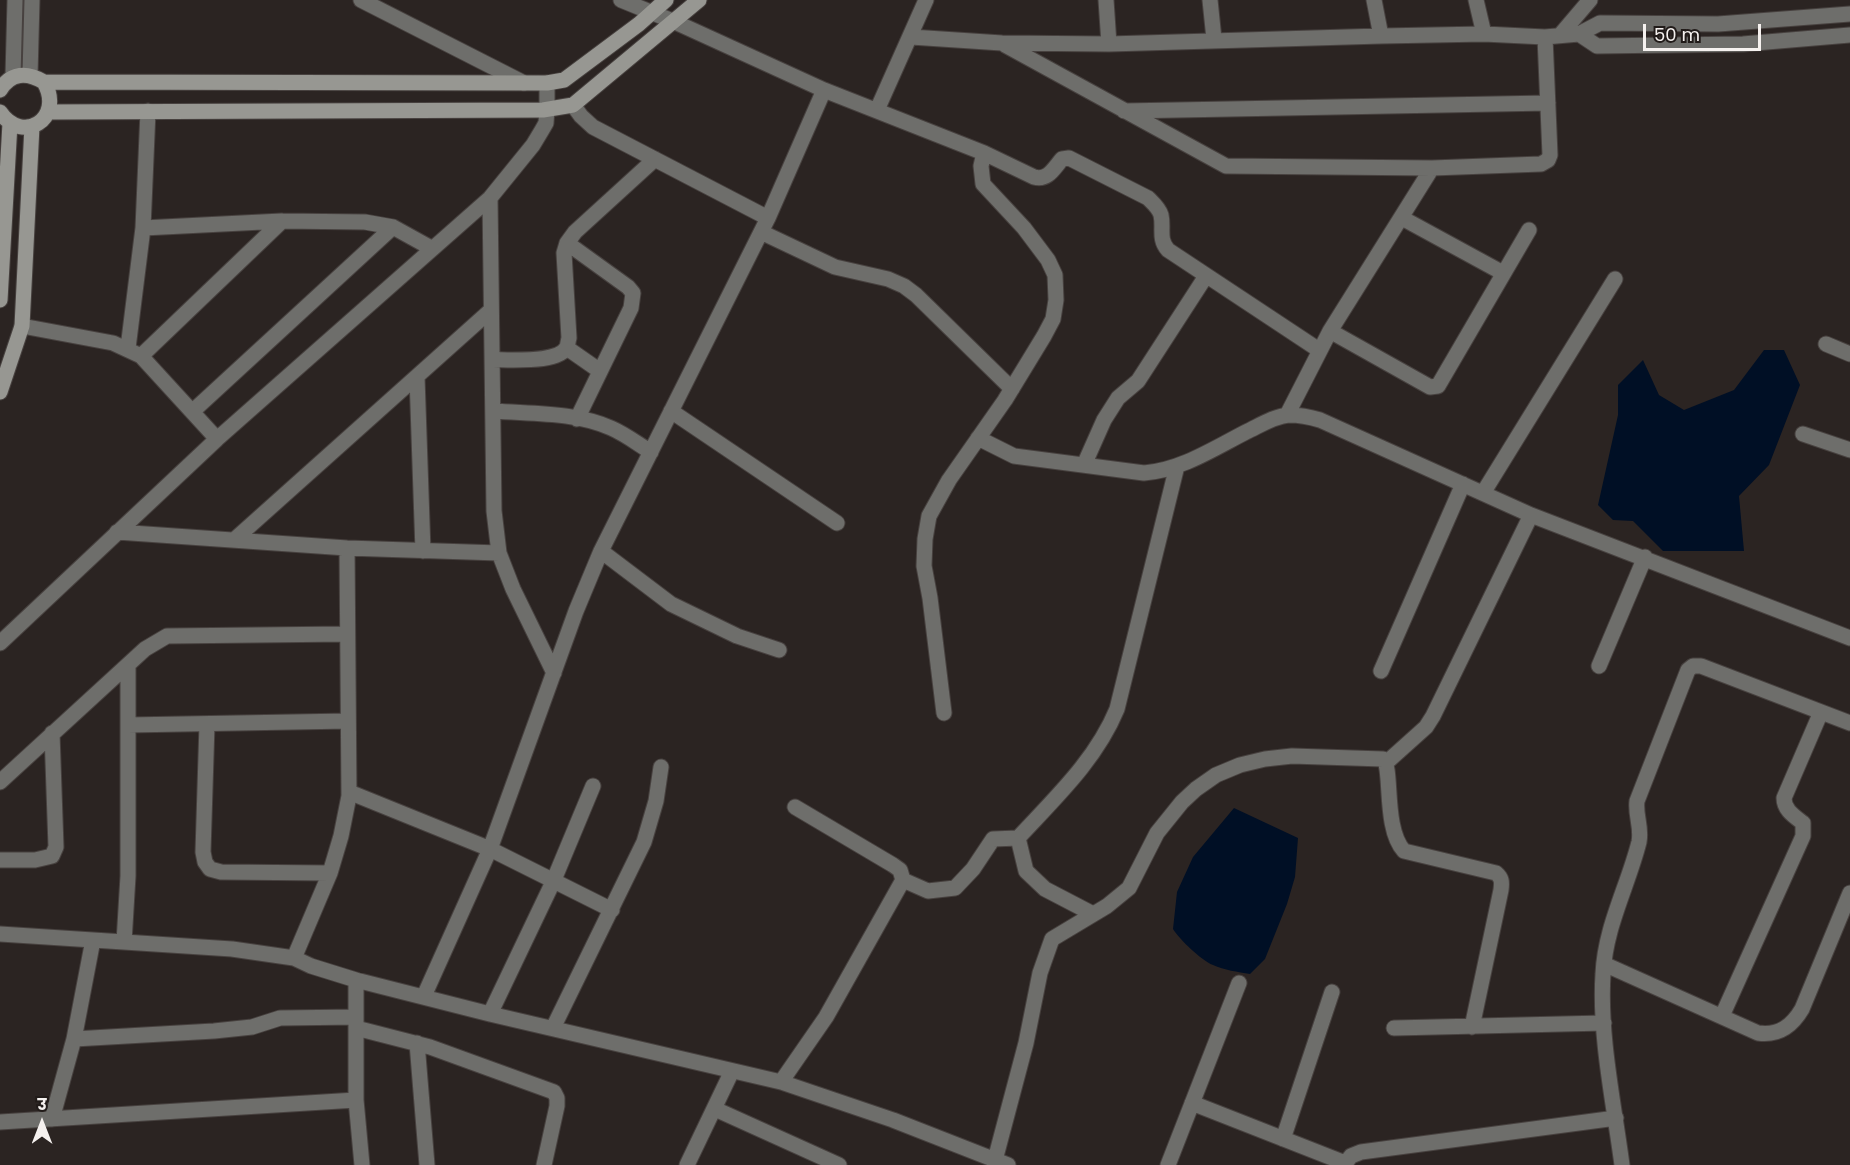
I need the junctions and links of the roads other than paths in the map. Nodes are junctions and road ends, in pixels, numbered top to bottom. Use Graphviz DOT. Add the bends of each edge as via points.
graph roads {
  1 [pos="15,0"];
  2 [pos="32,0"];
  3 [pos="361,0"];
  4 [pos="621,0"];
  5 [pos="666,0"];
  6 [pos="699,0"];
  7 [pos="926,0"];
  8 [pos="1106,0"];
  9 [pos="1210,0"];
  10 [pos="1374,0"];
  11 [pos="1476,0"];
  12 [pos="1590,0"];
  13 [pos="652,13"];
  14 [pos="1850,14"];
  15 [pos="675,21"];
  16 [pos="1484,34"];
  17 [pos="1579,34"];
  18 [pos="1850,35"];
  19 [pos="911,36"];
  20 [pos="1381,36"];
  21 [pos="1553,36"];
  22 [pos="1214,39"];
  23 [pos="1002,43"];
  24 [pos="1109,44"];
  25 [pos="13,76"];
  26 [pos="37,78"];
  27 [pos="547,82"];
  28 [pos="524,83"];
  29 [pos="0,88"];
  30 [pos="824,90"];
  31 [pos="1548,103"];
  32 [pos="573,105"];
  33 [pos="547,109"];
  34 [pos="877,110"];
  35 [pos="148,111"];
  36 [pos="1124,111"];
  37 [pos="48,112"];
  38 [pos="5,117"];
  39 [pos="32,126"];
  40 [pos="984,153"];
  41 [pos="655,159"];
  42 [pos="1432,168"];
  43 [pos="490,198"];
  44 [pos="768,218"];
  45 [pos="1402,218"];
  46 [pos="282,220"];
  47 [pos="393,227"];
  48 [pos="143,228"];
  49 [pos="1529,230"];
  50 [pos="761,232"];
  51 [pos="2,233"];
  52 [pos="567,243"];
  53 [pos="432,248"];
  54 [pos="1503,273"];
  55 [pos="1206,276"];
  56 [pos="1615,279"];
  57 [pos="0,300"];
  58 [pos="491,310"];
  59 [pos="22,326"];
  60 [pos="1330,331"];
  61 [pos="1826,344"];
  62 [pos="567,348"];
  63 [pos="1319,350"];
  64 [pos="134,352"];
  65 [pos="1850,354"];
  66 [pos="493,360"];
  67 [pos="600,371"];
  68 [pos="417,377"];
  69 [pos="1012,389"];
  70 [pos="0,392"];
  71 [pos="193,411"];
  72 [pos="494,411"];
  73 [pos="671,411"];
  74 [pos="1287,415"];
  75 [pos="578,419"];
  76 [pos="1803,434"];
  77 [pos="978,438"];
  78 [pos="217,439"];
  79 [pos="1850,450"];
  80 [pos="651,452"];
  81 [pos="1084,465"];
  82 [pos="1177,466"];
  83 [pos="1463,484"];
  84 [pos="1483,493"];
  85 [pos="1531,515"];
  86 [pos="837,523"];
  87 [pos="117,532"];
  88 [pos="234,540"];
  89 [pos="347,548"];
  90 [pos="423,551"];
  91 [pos="601,551"];
  92 [pos="499,553"];
  93 [pos="1645,557"];
  94 [pos="346,634"];
  95 [pos="1850,638"];
  96 [pos="0,643"];
  97 [pos="779,650"];
  98 [pos="128,666"];
  99 [pos="1599,666"];
  100 [pos="1381,671"];
  101 [pos="554,673"];
  102 [pos="1821,712"];
  103 [pos="944,713"];
  104 [pos="348,721"];
  105 [pos="1850,723"];
  106 [pos="207,724"];
  107 [pos="128,725"];
  108 [pos="52,733"];
  109 [pos="1387,762"];
  110 [pos="661,767"];
  111 [pos="0,782"];
  112 [pos="592,786"];
  113 [pos="349,792"];
  114 [pos="795,807"];
  115 [pos="1018,838"];
  116 [pos="490,849"];
  117 [pos="0,860"];
  118 [pos="330,873"];
  119 [pos="903,880"];
  120 [pos="553,882"];
  121 [pos="1850,893"];
  122 [pos="612,910"];
  123 [pos="1093,914"];
  124 [pos="0,934"];
  125 [pos="93,940"];
  126 [pos="124,942"];
  127 [pos="294,958"];
  128 [pos="1604,964"];
  129 [pos="356,980"];
  130 [pos="1239,983"];
  131 [pos="1332,992"];
  132 [pos="424,996"];
  133 [pos="490,1014"];
  134 [pos="1722,1017"];
  135 [pos="356,1022"];
  136 [pos="1604,1023"];
  137 [pos="1472,1027"];
  138 [pos="553,1028"];
  139 [pos="1394,1028"];
  140 [pos="74,1039"];
  141 [pos="417,1043"];
  142 [pos="732,1071"];
  143 [pos="781,1082"];
  144 [pos="356,1100"];
  145 [pos="1192,1103"];
  146 [pos="715,1109"];
  147 [pos="52,1119"];
  148 [pos="1616,1119"];
  149 [pos="0,1122"];
  150 [pos="1283,1139"];
  151 [pos="1002,1163"];
  152 [pos="1344,1164"];
  153 [pos="362,1165"];
  154 [pos="427,1165"];
  155 [pos="544,1165"];
  156 [pos="687,1165"];
  157 [pos="839,1165"];
  158 [pos="1168,1165"];
  159 [pos="1622,1165"];
  1 -- 25 [label="street"];
  2 -- 26 [label="street"];
  3 -- 28 [label="street"];
  4 -- 13 [label="street"];
  5 -- 13 [label="street"];
  6 -- 15 [label="street"];
  7 -- 19 [label="street"];
  8 -- 24 [label="street"];
  9 -- 22 [label="street"];
  10 -- 20 [label="street"];
  11 -- 16 [label="street"];
  12 -- 21 [label="street"];
  13 -- 15 [label="street"];
  13 -- 27 [label="street" via="564,80"];
  14 -- 17 [label="street" via="1718,24 1600,23"];
  15 -- 30 [label="street"];
  15 -- 32 [label="street"];
  16 -- 20 [label="street"];
  16 -- 21 [label="street"];
  17 -- 18 [label="street" via="1597,46 1743,44"];
  17 -- 21 [label="street"];
  19 -- 23 [label="street"];
  19 -- 34 [label="street"];
  20 -- 22 [label="street"];
  21 -- 31 [label="street"];
  22 -- 24 [label="street"];
  23 -- 24 [label="street"];
  23 -- 36 [label="street"];
  25 -- 26 [label="street"];
  25 -- 29 [label="street"];
  26 -- 28 [label="street"];
  26 -- 37 [label="street" via="50,96"];
  27 -- 28 [label="street"];
  27 -- 33 [label="street"];
  30 -- 34 [label="street"];
  30 -- 44 [label="street"];
  31 -- 36 [label="street"];
  31 -- 42 [label="street" via="1550,155 1545,163"];
  32 -- 33 [label="street"];
  32 -- 41 [label="street" via="593,127"];
  33 -- 35 [label="street"];
  33 -- 43 [label="street" via="546,123 533,145"];
  34 -- 40 [label="street"];
  35 -- 37 [label="street"];
  35 -- 48 [label="street"];
  36 -- 42 [label="street" via="1226,166"];
  37 -- 39 [label="street"];
  38 -- 39 [label="street" via="17,126"];
  38 -- 51 [label="street"];
  39 -- 59 [label="street"];
  40 -- 55 [label="street" via="1040,178 1048,176 1062,159 1070,159 1148,198 1161,216 1163,245"];
  40 -- 69 [label="street" via="983,184 1024,228 1055,275 1053,319"];
  41 -- 44 [label="street"];
  41 -- 52 [label="street"];
  42 -- 45 [label="street"];
  43 -- 53 [label="street"];
  43 -- 58 [label="street"];
  44 -- 50 [label="street"];
  45 -- 54 [label="street"];
  45 -- 60 [label="street"];
  46 -- 47 [label="street" via="365,222"];
  46 -- 48 [label="street"];
  46 -- 64 [label="street"];
  47 -- 53 [label="street"];
  47 -- 71 [label="street"];
  48 -- 64 [label="street"];
  49 -- 54 [label="street"];
  50 -- 69 [label="street" via="835,267 875,274 904,286"];
  50 -- 73 [label="street"];
  51 -- 57 [label="street"];
  52 -- 62 [label="street"];
  52 -- 67 [label="street" via="633,293 631,308"];
  53 -- 78 [label="street"];
  54 -- 60 [label="street" via="1436,387"];
  55 -- 63 [label="street"];
  55 -- 81 [label="street" via="1138,381 1118,398"];
  56 -- 84 [label="street"];
  58 -- 66 [label="street"];
  58 -- 68 [label="street"];
  59 -- 64 [label="street" via="113,343"];
  59 -- 70 [label="street"];
  60 -- 63 [label="street"];
  61 -- 65 [label="street"];
  62 -- 66 [label="street" via="544,359"];
  62 -- 67 [label="street"];
  63 -- 74 [label="street"];
  64 -- 71 [label="street"];
  66 -- 72 [label="street"];
  67 -- 75 [label="street"];
  68 -- 88 [label="street"];
  68 -- 90 [label="street"];
  69 -- 77 [label="street"];
  71 -- 78 [label="street"];
  72 -- 75 [label="street"];
  72 -- 92 [label="street" via="494,511"];
  73 -- 80 [label="street"];
  73 -- 86 [label="street"];
  74 -- 82 [label="street"];
  74 -- 83 [label="street" via="1320,420"];
  75 -- 80 [label="street" via="611,428"];
  76 -- 79 [label="street"];
  77 -- 81 [label="street" via="1014,456"];
  77 -- 103 [label="street" via="929,516 925,539 924,566"];
  78 -- 87 [label="street"];
  80 -- 91 [label="street"];
  81 -- 82 [label="street" via="1144,473"];
  82 -- 115 [label="street" via="1108,732 1086,764"];
  83 -- 84 [label="street"];
  83 -- 100 [label="street"];
  84 -- 85 [label="street"];
  85 -- 93 [label="street"];
  85 -- 109 [label="street" via="1433,716"];
  87 -- 88 [label="street"];
  87 -- 96 [label="street"];
  88 -- 89 [label="street"];
  89 -- 90 [label="street"];
  89 -- 94 [label="street"];
  90 -- 92 [label="street"];
  91 -- 97 [label="street" via="672,604 702,621"];
  91 -- 101 [label="street"];
  92 -- 101 [label="street"];
  93 -- 95 [label="street"];
  93 -- 99 [label="street"];
  94 -- 98 [label="street" via="167,636 145,649"];
  94 -- 104 [label="street"];
  98 -- 107 [label="street"];
  98 -- 108 [label="street"];
  101 -- 116 [label="street"];
  102 -- 105 [label="street"];
  102 -- 128 [label="street" via="1701,666 1688,670 1637,801 1640,836 1611,925"];
  102 -- 134 [label="street" via="1784,798 1787,810 1803,823 1803,836"];
  104 -- 106 [label="street"];
  104 -- 113 [label="street"];
  106 -- 107 [label="street"];
  106 -- 118 [label="street" via="204,852 210,869"];
  107 -- 126 [label="street"];
  108 -- 111 [label="street"];
  108 -- 117 [label="street" via="56,847 52,856 43,859"];
  109 -- 123 [label="street" via="1378,758 1292,756 1240,765 1216,776 1182,802 1157,833 1129,888"];
  109 -- 137 [label="street" via="1393,829 1404,851 1496,873 1502,882"];
  110 -- 122 [label="street" via="644,842"];
  112 -- 120 [label="street"];
  113 -- 116 [label="street"];
  113 -- 118 [label="street"];
  114 -- 119 [label="street" via="893,865 900,870"];
  115 -- 119 [label="street" via="993,839 956,888 928,891"];
  115 -- 123 [label="street" via="1026,871 1045,889"];
  116 -- 120 [label="street"];
  116 -- 132 [label="street"];
  118 -- 127 [label="street"];
  119 -- 143 [label="street" via="826,1017"];
  120 -- 122 [label="street"];
  120 -- 133 [label="street"];
  121 -- 134 [label="street" via="1802,1009 1788,1027 1758,1033"];
  122 -- 138 [label="street"];
  123 -- 151 [label="street" via="1052,939 1045,956"];
  124 -- 125 [label="street"];
  125 -- 126 [label="street"];
  125 -- 140 [label="street"];
  126 -- 127 [label="street" via="232,949"];
  127 -- 129 [label="street"];
  128 -- 134 [label="street"];
  128 -- 136 [label="street"];
  129 -- 132 [label="street"];
  129 -- 135 [label="street"];
  130 -- 145 [label="street"];
  131 -- 150 [label="street"];
  132 -- 133 [label="street"];
  133 -- 138 [label="street"];
  135 -- 140 [label="street" via="280,1018 214,1032"];
  135 -- 141 [label="street"];
  135 -- 144 [label="street"];
  136 -- 137 [label="street"];
  136 -- 148 [label="street"];
  137 -- 139 [label="street"];
  138 -- 142 [label="street"];
  140 -- 147 [label="street"];
  141 -- 154 [label="street"];
  141 -- 155 [label="street" via="554,1092 558,1106"];
  142 -- 143 [label="street"];
  142 -- 146 [label="street"];
  143 -- 151 [label="street"];
  144 -- 147 [label="street"];
  144 -- 153 [label="street"];
  145 -- 150 [label="street"];
  145 -- 158 [label="street"];
  146 -- 156 [label="street"];
  146 -- 157 [label="street"];
  147 -- 149 [label="street"];
  148 -- 152 [label="street" via="1361,1152"];
  148 -- 159 [label="street"];
  150 -- 152 [label="street"];
}
